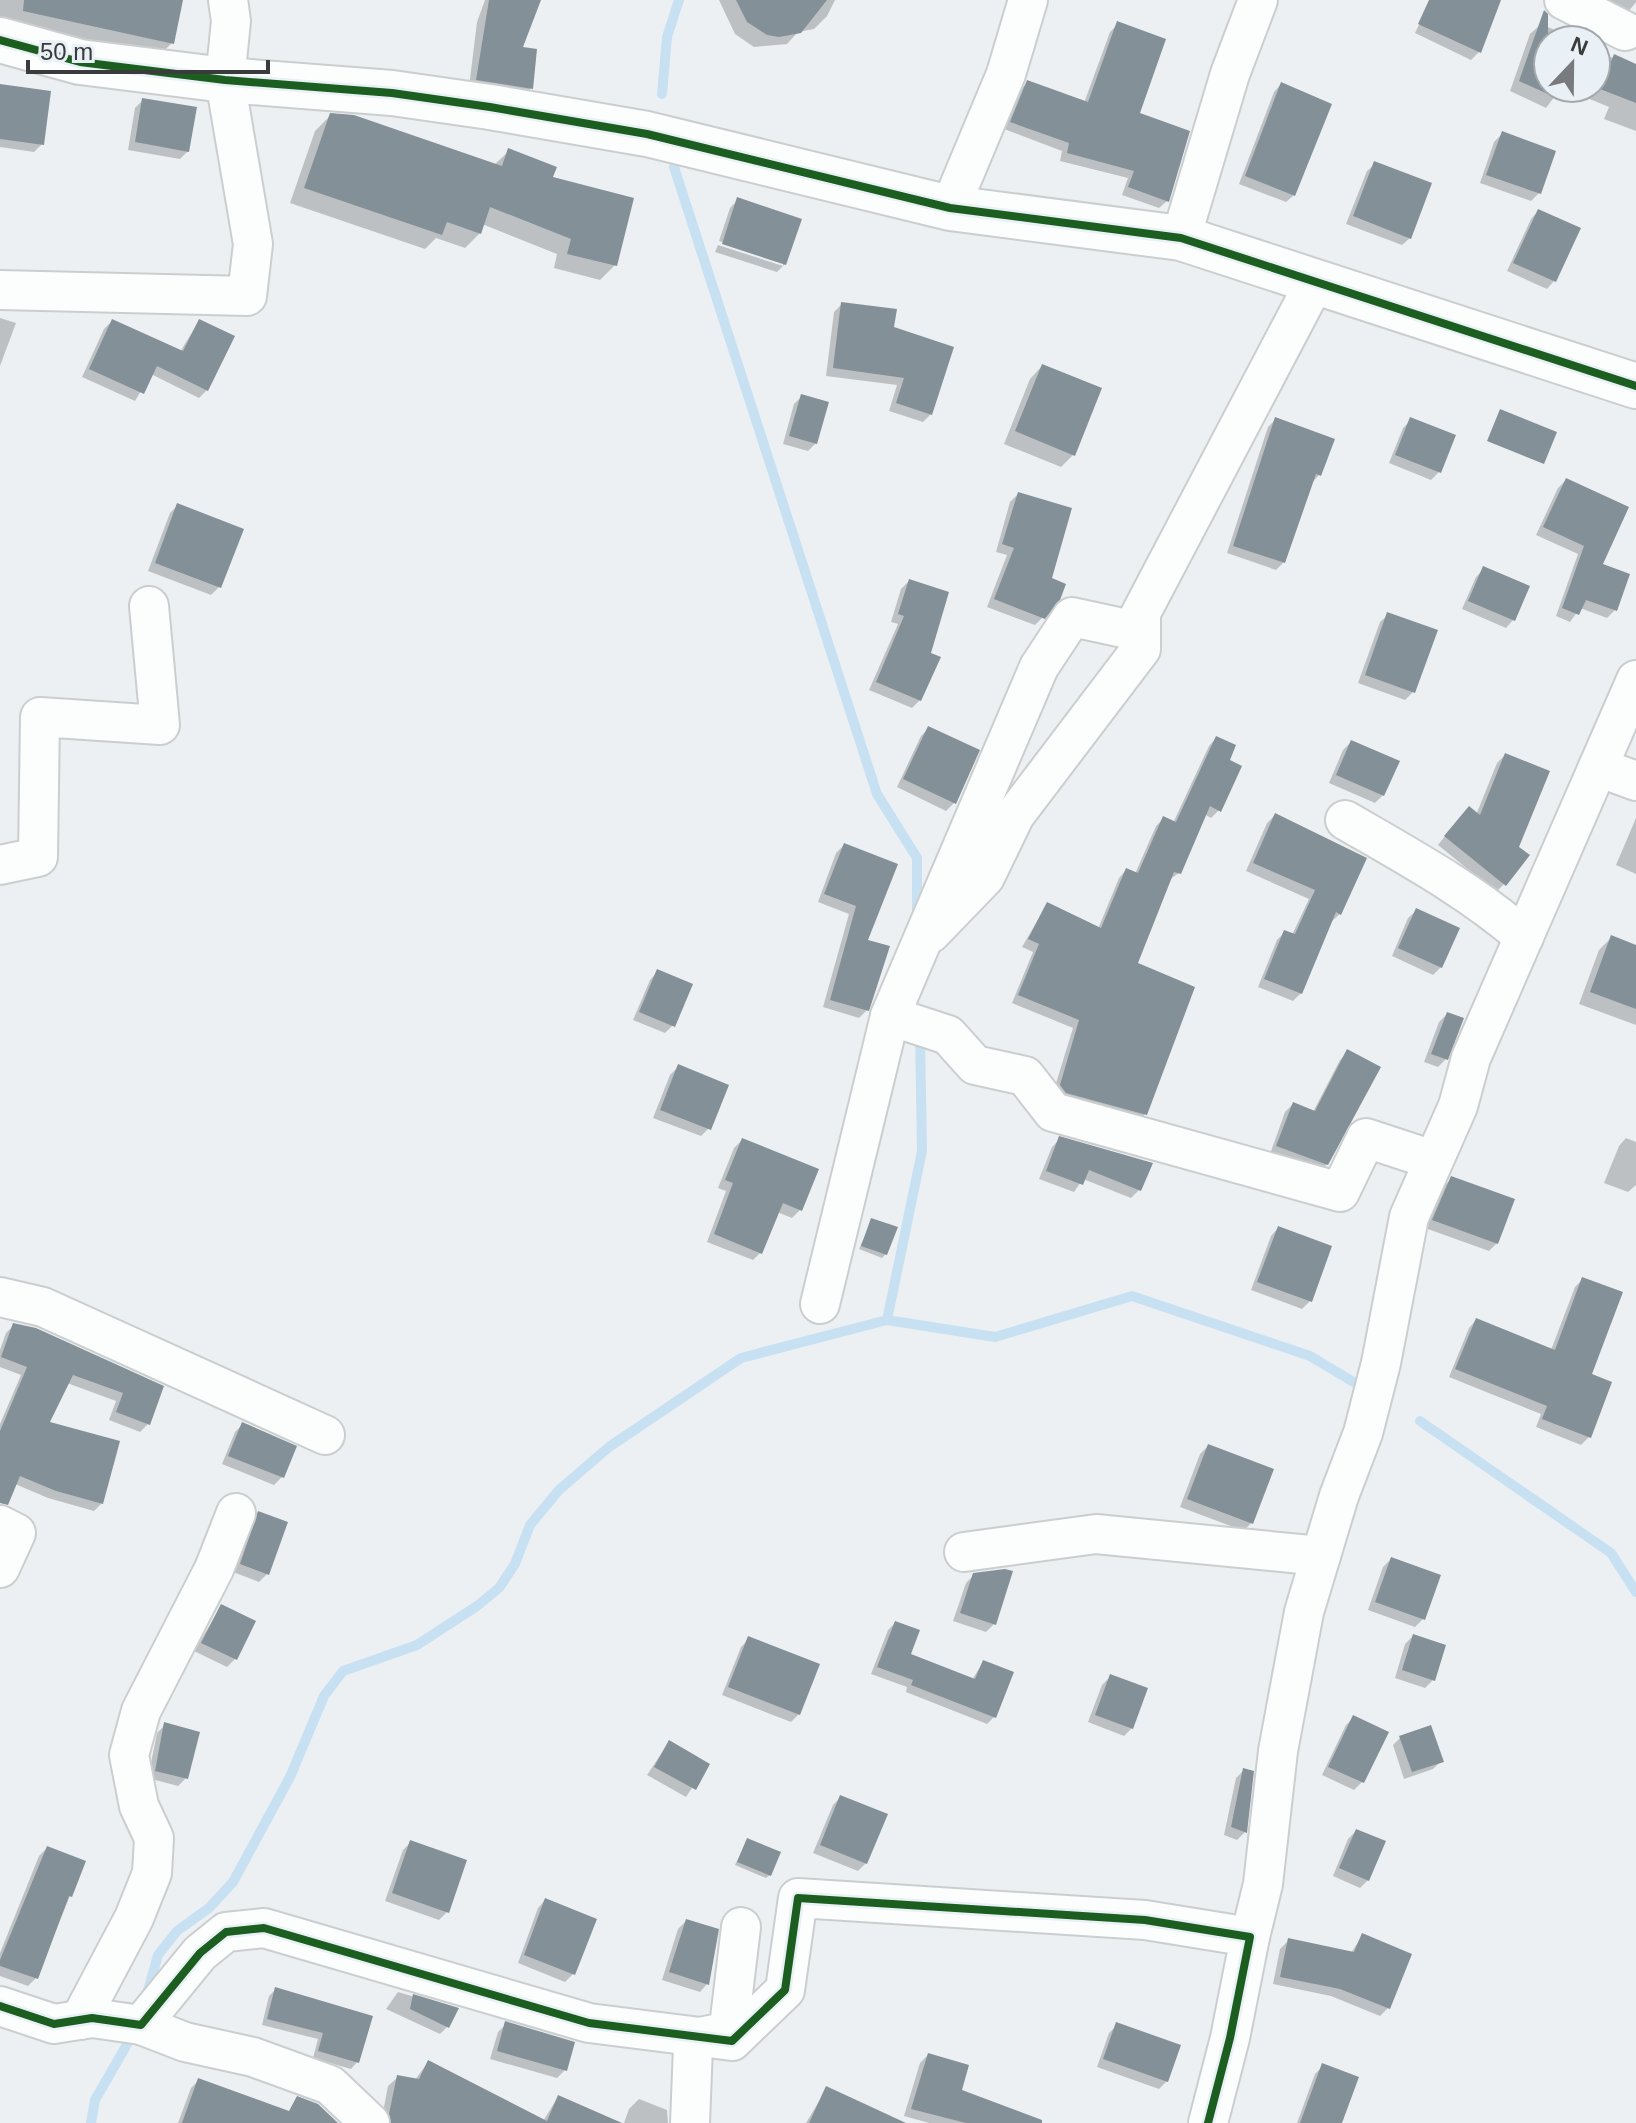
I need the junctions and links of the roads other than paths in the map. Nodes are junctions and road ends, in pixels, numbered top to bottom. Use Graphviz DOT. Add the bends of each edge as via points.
graph roads {
  1 [pos="228,0"];
  2 [pos="1028,0"];
  3 [pos="1258,0"];
  4 [pos="1564,0"];
  5 [pos="1625,31"];
  6 [pos="0,40"];
  7 [pos="225,80"];
  8 [pos="950,208"];
  9 [pos="1181,238"];
  10 [pos="1316,280"];
  11 [pos="0,290"];
  12 [pos="1636,386"];
  13 [pos="149,606"];
  14 [pos="1141,614"];
  15 [pos="1636,680"];
  16 [pos="1598,767"];
  17 [pos="1636,781"];
  18 [pos="1345,820"];
  19 [pos="0,865"];
  20 [pos="1524,937"];
  21 [pos="918,946"];
  22 [pos="890,1016"];
  23 [pos="1433,1160"];
  24 [pos="0,1297"];
  25 [pos="820,1304"];
  26 [pos="325,1435"];
  27 [pos="236,1513"];
  28 [pos="0,1525"];
  29 [pos="964,1552"];
  30 [pos="1321,1556"];
  31 [pos="0,1568"];
  32 [pos="741,1927"];
  33 [pos="1250,1937"];
  34 [pos="0,2006"];
  35 [pos="80,2020"];
  36 [pos="141,2025"];
  37 [pos="700,2037"];
  38 [pos="370,2123"];
  39 [pos="690,2123"];
  40 [pos="1208,2123"];
  1 -- 7 [label="street"];
  2 -- 8 [label="street" via="1006,74"];
  3 -- 9 [label="street"];
  4 -- 5 [label="street"];
  6 -- 7 [label="street" via="80,62"];
  7 -- 8 [label="street" via="392,93 647,134"];
  7 -- 11 [label="street" via="253,244 247,296"];
  8 -- 9 [label="street"];
  9 -- 10 [label="street"];
  10 -- 12 [label="street"];
  10 -- 14 [label="street"];
  13 -- 19 [label="street" via="160,725 40,717 38,857"];
  14 -- 21 [label="street" via="1141,649 1015,815 985,877"];
  14 -- 21 [label="street" via="1132,630 1072,617 1039,667"];
  15 -- 16 [label="street"];
  16 -- 17 [label="street"];
  16 -- 20 [label="street"];
  18 -- 20 [label="street" via="1460,889"];
  20 -- 23 [label="street"];
  21 -- 22 [label="street"];
  22 -- 23 [label="street" via="948,1035 975,1065 1025,1076 1053,1112 1340,1192 1366,1138"];
  22 -- 25 [label="street"];
  23 -- 30 [label="street" via="1409,1217 1363,1433"];
  24 -- 26 [label="street" via="43,1307"];
  27 -- 35 [label="street" via="214,1569 141,1711 129,1755 139,1806 154,1838 152,1873"];
  28 -- 31 [label="street" via="16,1533"];
  29 -- 30 [label="street" via="1096,1534"];
  30 -- 33 [label="street" via="1304,1612 1278,1751 1263,1884"];
  32 -- 37 [label="street" via="729,2027"];
  33 -- 37 [label="street" via="1145,1920 798,1898 785,1990 732,2041"];
  33 -- 40 [label="street"];
  34 -- 35 [label="street" via="54,2024"];
  35 -- 36 [label="street"];
  36 -- 37 [label="street" via="200,1953 226,1932 264,1928 589,2023"];
  36 -- 38 [label="street" via="330,2085"];
  37 -- 39 [label="street" via="693,2047"];
}
